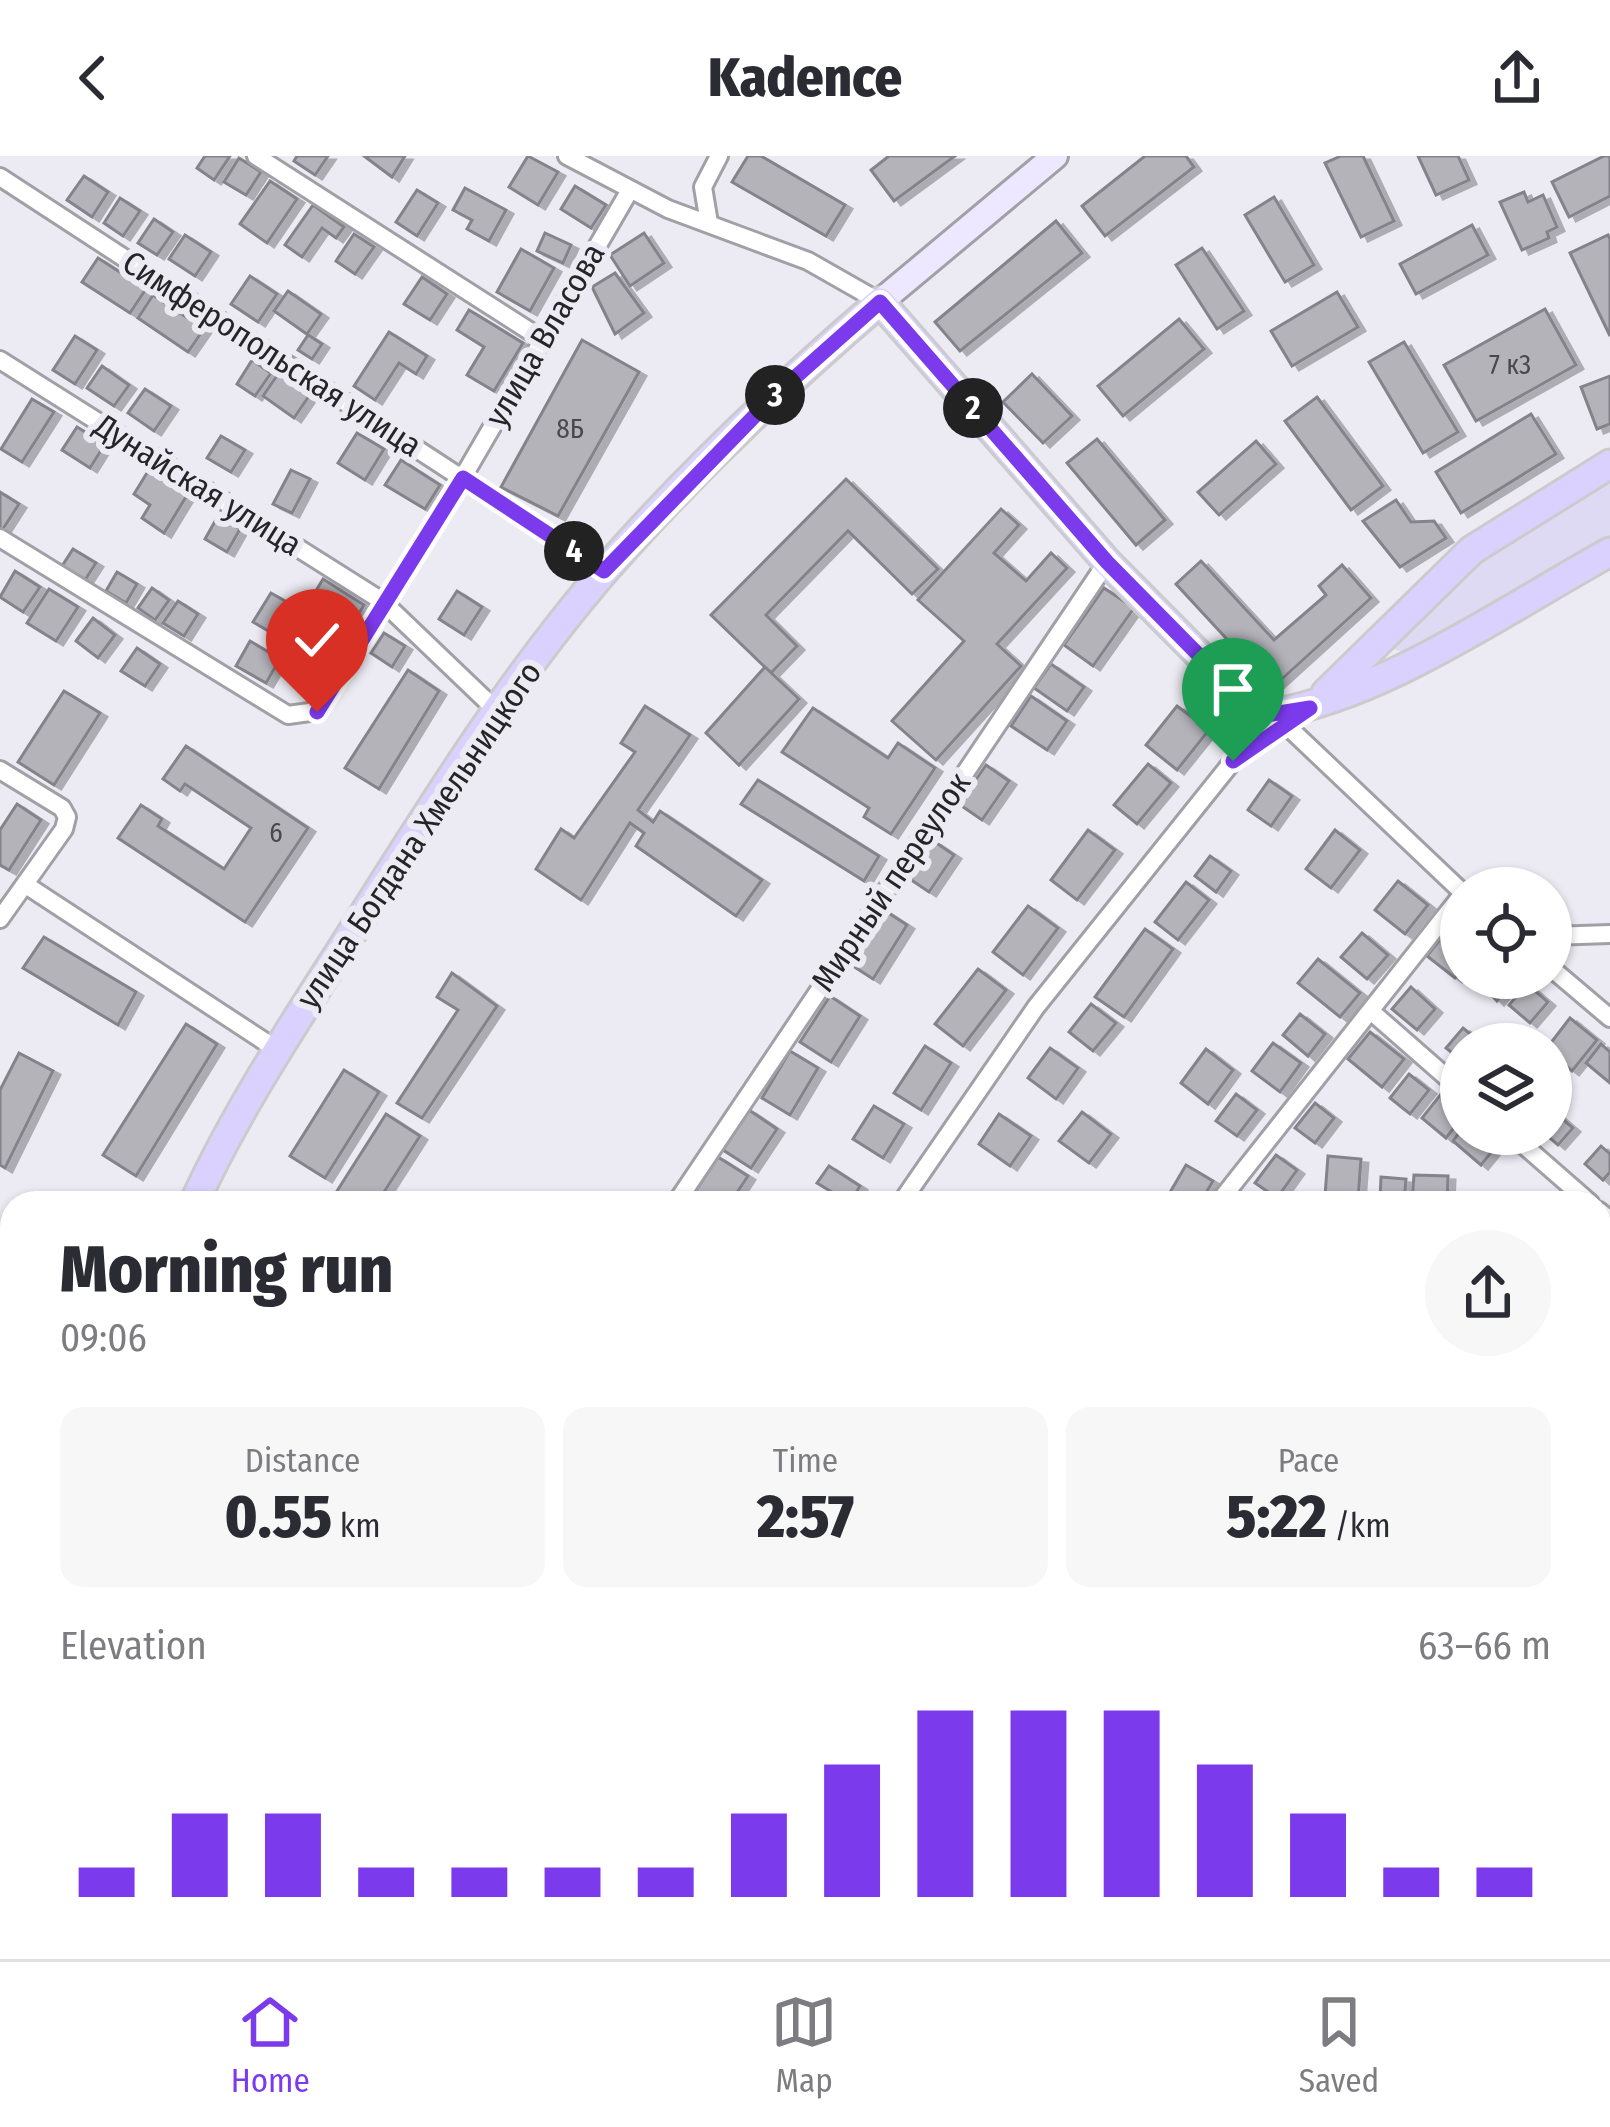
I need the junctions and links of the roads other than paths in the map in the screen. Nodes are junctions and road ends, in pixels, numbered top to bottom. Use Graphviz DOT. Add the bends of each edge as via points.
graph roads {
  1 [pos="256,156"];
  2 [pos="567,156"];
  3 [pos="719,156"];
  4 [pos="1054,156"];
  5 [pos="0,177"];
  6 [pos="630,190"];
  7 [pos="709,224"];
  8 [pos="880,302"];
  9 [pos="542,339"];
  10 [pos="0,360"];
  11 [pos="1610,464"];
  12 [pos="463,478"];
  13 [pos="0,538"];
  14 [pos="1610,552"];
  15 [pos="1107,562"];
  16 [pos="604,571"];
  17 [pos="382,601"];
  18 [pos="1310,708"];
  19 [pos="497,711"];
  20 [pos="1286,724"];
  21 [pos="0,770"];
  22 [pos="1440,874"];
  23 [pos="26,885"];
  24 [pos="0,919"];
  25 [pos="1440,922"];
  26 [pos="1610,934"];
  27 [pos="1572,935"];
  28 [pos="1572,986"];
  29 [pos="1373,1013"];
  30 [pos="1610,1018"];
  31 [pos="276,1049"];
  32 [pos="1440,1072"];
  33 [pos="1535,1155"];
  34 [pos="200,1191"];
  35 [pos="684,1191"];
  36 [pos="910,1191"];
  37 [pos="1228,1191"];
  38 [pos="1576,1191"];
  1 -- 9 [label="street"];
  2 -- 6 [label="street"];
  3 -- 7 [label="street" via="703,187"];
  4 -- 8 [label="main road, улица Богдана Хмельницкого"];
  5 -- 12 [label="street, Симферопольская улица"];
  6 -- 7 [label="street"];
  6 -- 9 [label="street, улица Власова"];
  7 -- 8 [label="street" via="808,261"];
  8 -- 15 [label="main road"];
  8 -- 16 [label="main road, улица Богдана Хмельницкого" via="773,397"];
  9 -- 12 [label="street, улица Власова"];
  10 -- 17 [label="street, Дунайская улица"];
  11 -- 18 [label="main road" via="1472,550"];
  12 -- 16 [label="street, Симферопольская улица"];
  12 -- 17 [label="street, улица Власова"];
  13 -- 17 [label="street, улица Власова" via="288,715 317,712"];
  14 -- 18 [label="main road"];
  15 -- 18 [label="main road" via="1240,697 1266,715"];
  15 -- 35 [label="street, Мирный переулок"];
  16 -- 19 [label="main road, улица Богдана Хмельницкого"];
  17 -- 19 [label="street, Дунайская улица"];
  18 -- 20 [label="street"];
  19 -- 31 [label="main road, улица Богдана Хмельницкого"];
  20 -- 22 [label="street"];
  20 -- 36 [label="street" via="1233,761 1092,936"];
  21 -- 23 [label="street" via="67,817"];
  23 -- 24 [label="street"];
  23 -- 31 [label="street"];
  25 -- 29 [label="street"];
  26 -- 27 [label="street"];
  28 -- 30 [label="street"];
  29 -- 32 [label="street"];
  29 -- 37 [label="street"];
  31 -- 34 [label="main road, улица Богдана Хмельницкого"];
  33 -- 38 [label="street"];
}
